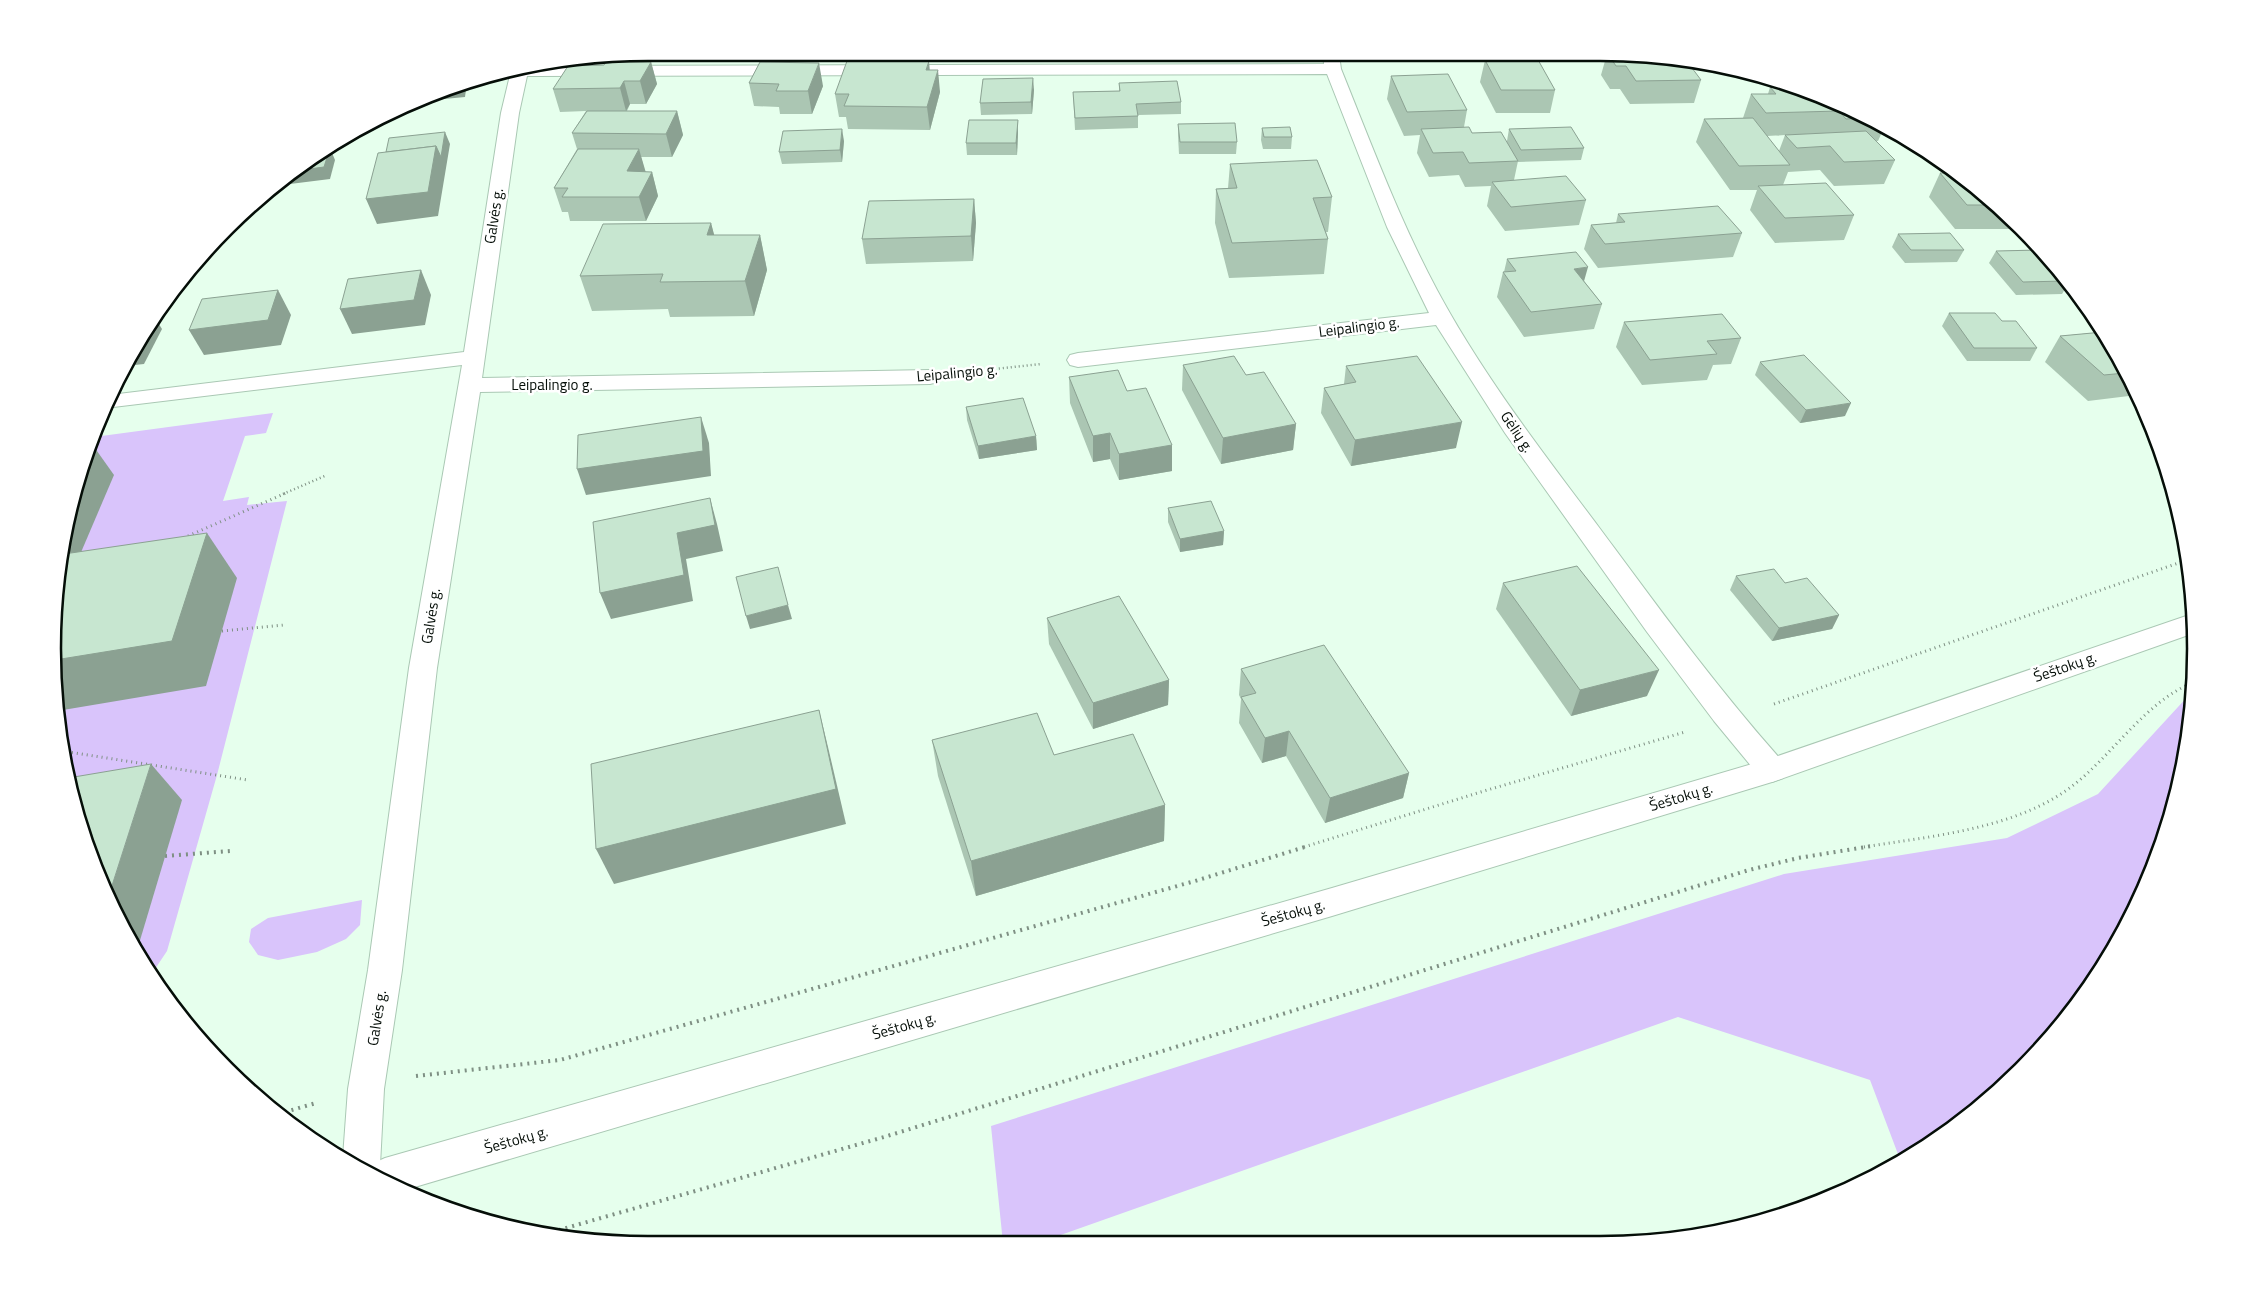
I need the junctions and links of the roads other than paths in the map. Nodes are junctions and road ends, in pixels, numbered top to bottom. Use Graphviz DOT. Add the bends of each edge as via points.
graph roads {
  1 [pos="1332,62"];
  2 [pos="552,70"];
  3 [pos="519,76"];
  4 [pos="1442,318"];
  5 [pos="474,357"];
  6 [pos="1078,360"];
  7 [pos="930,377"];
  8 [pos="469,385"];
  9 [pos="117,401"];
  10 [pos="2186,626"];
  11 [pos="1772,770"];
  12 [pos="360,1160"];
  13 [pos="391,1176"];
  1 -- 2 [label="street"];
  1 -- 4 [label="street, Gėlių g." via="1395,226"];
  3 -- 5 [label="street, Galvės g." via="510,113"];
  4 -- 6 [label="street, Leipalingio g."];
  4 -- 11 [label="street, Gėlių g." via="1520,437 1657,627 1728,720"];
  5 -- 8 [label="street, Galvės g."];
  5 -- 9 [label="street"];
  7 -- 8 [label="street, Leipalingio g."];
  8 -- 12 [label="street, Galvės g." via="423,668 385,970 366,1089"];
  10 -- 11 [label="street, Šeštokų g."];
  11 -- 13 [label="street, Šeštokų g."];
}
